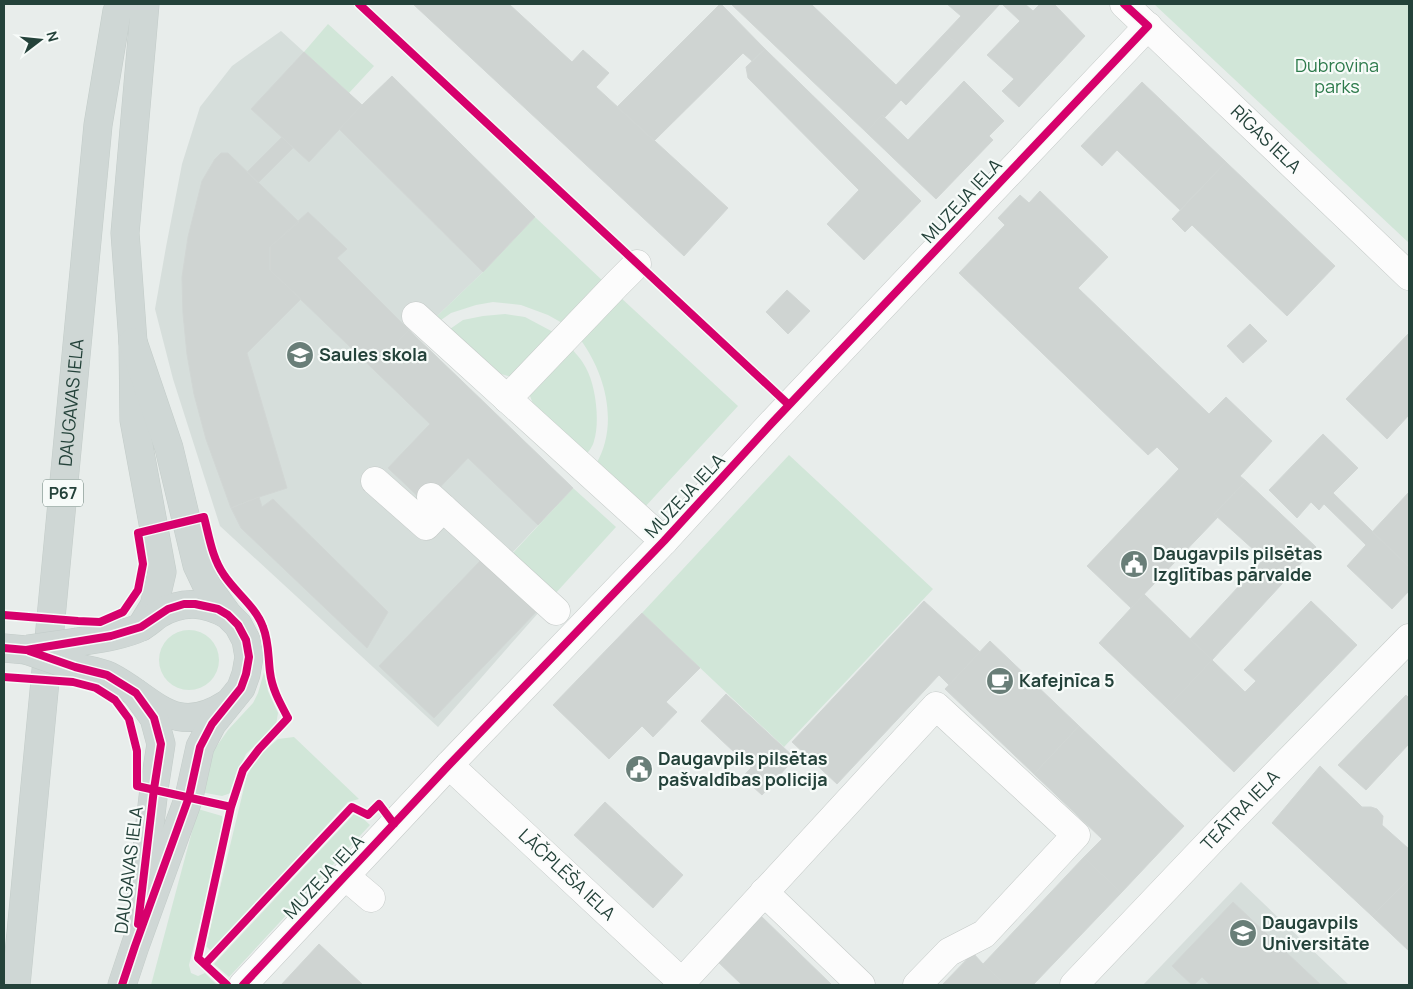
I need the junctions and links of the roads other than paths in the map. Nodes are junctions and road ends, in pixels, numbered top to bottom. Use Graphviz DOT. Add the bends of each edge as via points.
graph roads {
  1 [pos="124,4"];
  2 [pos="145,4"];
  3 [pos="1124,4"];
  4 [pos="1148,26"];
  5 [pos="637,264"];
  6 [pos="1409,276"];
  7 [pos="416,316"];
  8 [pos="133,342"];
  9 [pos="507,399"];
  10 [pos="375,481"];
  11 [pos="664,541"];
  12 [pos="556,611"];
  13 [pos="228,615"];
  14 [pos="141,627"];
  15 [pos="1409,638"];
  16 [pos="15,649"];
  17 [pos="76,655"];
  18 [pos="136,693"];
  19 [pos="232,700"];
  20 [pos="449,765"];
  21 [pos="345,876"];
  22 [pos="764,892"];
  23 [pos="371,898"];
  24 [pos="135,946"];
  25 [pos="683,984"];
  26 [pos="16,985"];
  27 [pos="122,985"];
  28 [pos="243,985"];
  29 [pos="861,985"];
  30 [pos="917,985"];
  31 [pos="1074,985"];
  1 -- 26 [label="main road, DAUGAVAS IELA / P67" via="117,11 98,125"];
  2 -- 8 [label="main road, DAUGAVAS IELA" via="125,233"];
  3 -- 4 [label="street, RĪGAS IELA"];
  4 -- 6 [label="street, RĪGAS IELA"];
  4 -- 11 [label="street, MUZEJA IELA"];
  5 -- 9 [label="street"];
  7 -- 9 [label="street"];
  8 -- 13 [label="main road, DAUGAVAS IELA" via="169,448 197,565 207,586"];
  8 -- 14 [label="main road, DAUGAVAS IELA" via="134,420 162,572 154,606"];
  9 -- 11 [label="street"];
  10 -- 12 [label="street" via="426,526 437,503"];
  11 -- 20 [label="street, MUZEJA IELA"];
  13 -- 14 [label="main road" via="209,607 184,604 168,609"];
  13 -- 19 [label="main road, DAUGAVAS IELA" via="246,640 249,658 244,681"];
  14 -- 17 [label="main road" via="110,636"];
  15 -- 31 [label="street, TEĀTRA IELA"];
  16 -- 17 [label="main road, DAUGAVAS IELA, bridge"];
  17 -- 18 [label="main road, DAUGAVAS IELA"];
  18 -- 19 [label="main road, DAUGAVAS IELA" via="173,716 187,718 216,711"];
  18 -- 24 [label="main road, DAUGAVAS IELA" via="154,718 161,744"];
  19 -- 24 [label="main road, DAUGAVAS IELA" via="212,724 200,747 189,797"];
  20 -- 21 [label="street, MUZEJA IELA"];
  20 -- 25 [label="street, LĀČPLĒŠA IELA"];
  21 -- 23 [label="street"];
  21 -- 28 [label="street, MUZEJA IELA"];
  22 -- 25 [label="street"];
  22 -- 29 [label="street"];
  22 -- 30 [label="street" via="936,706 1076,835 984,934 949,952"];
  24 -- 27 [label="main road, DAUGAVAS IELA"];
}
